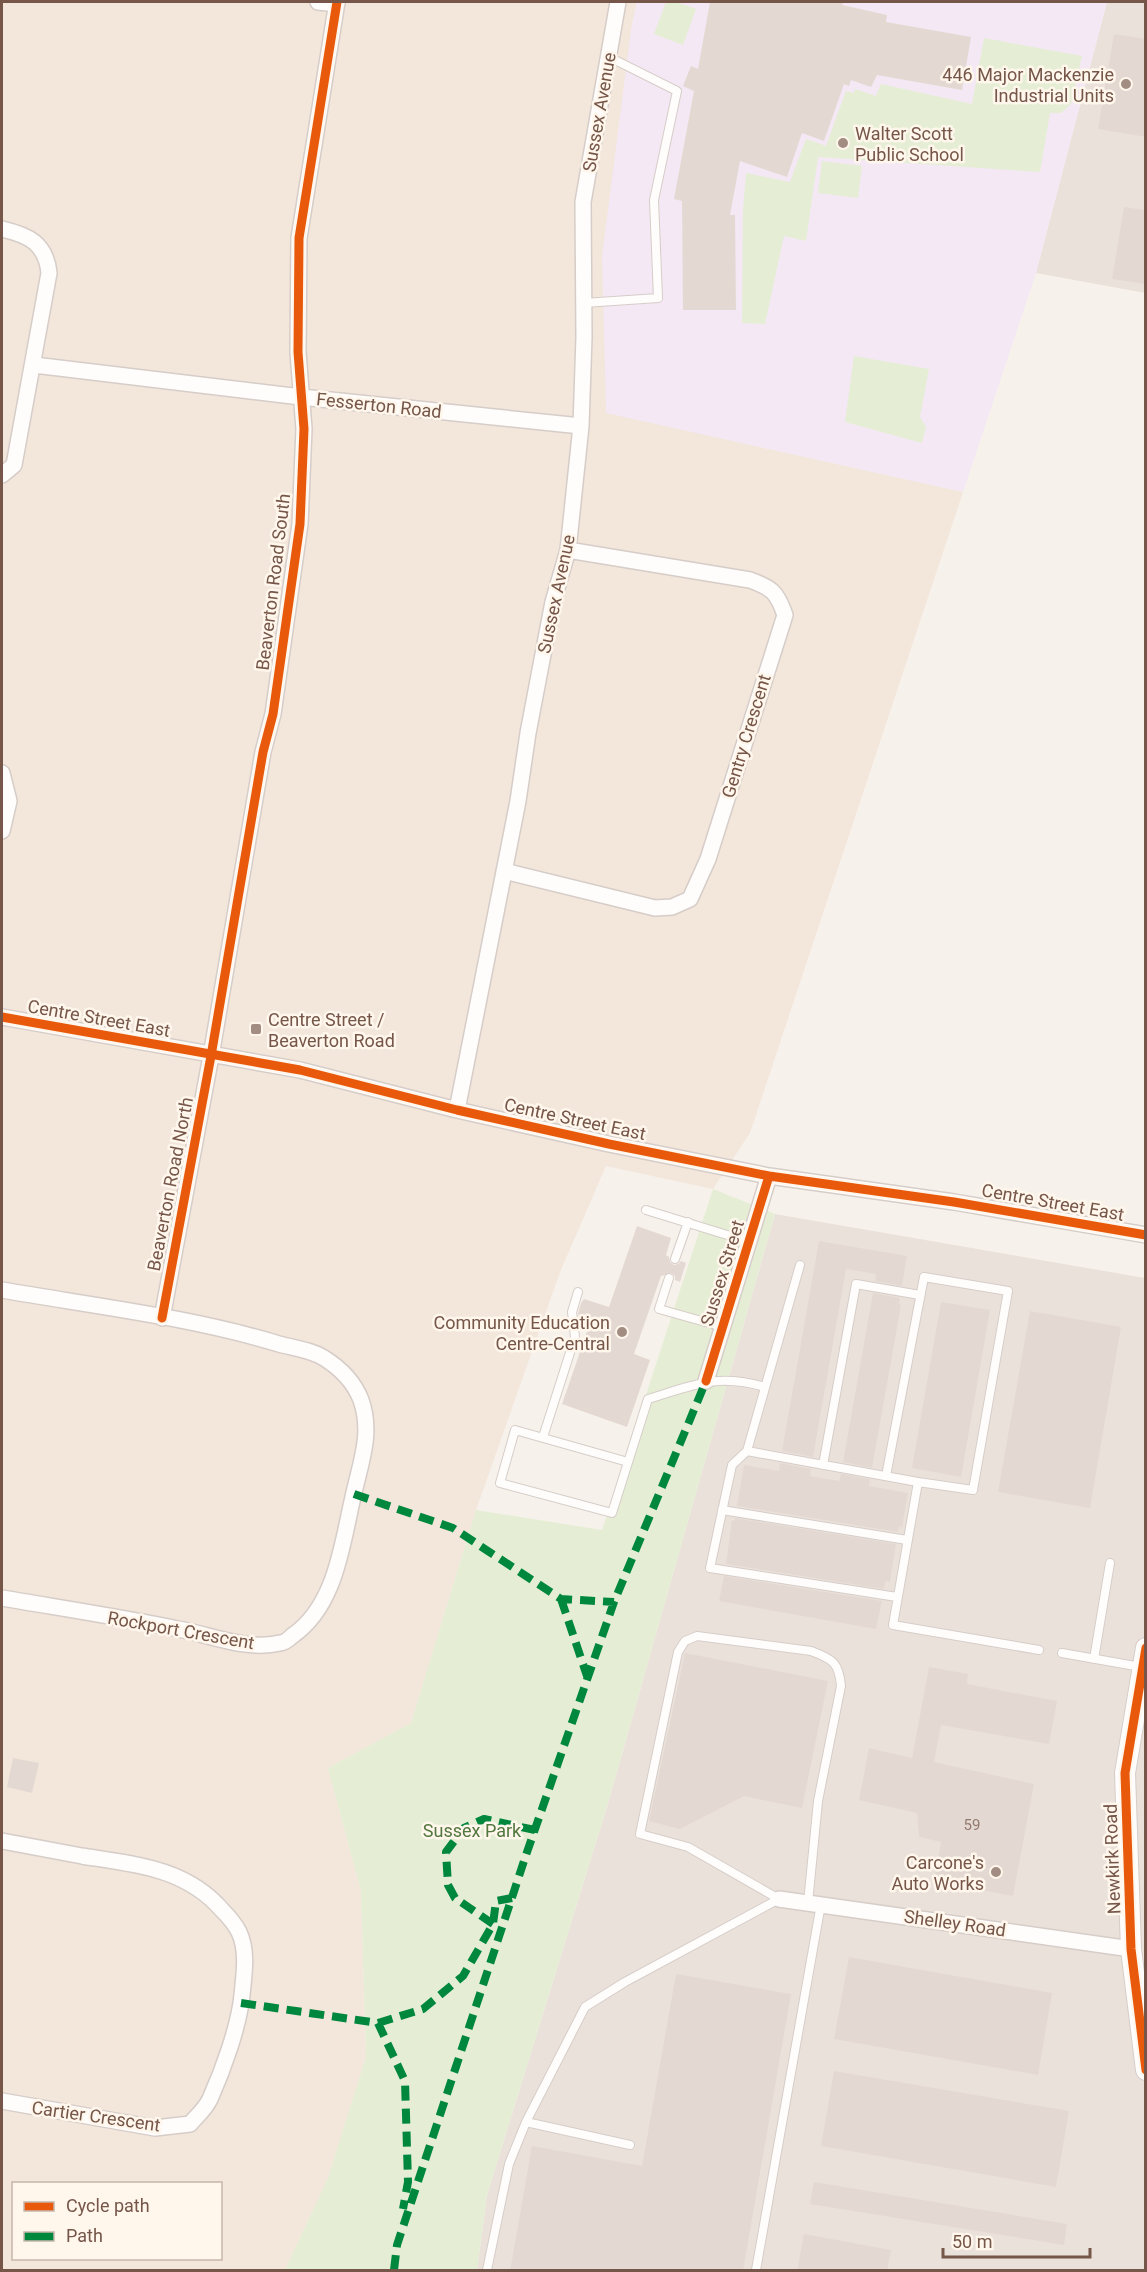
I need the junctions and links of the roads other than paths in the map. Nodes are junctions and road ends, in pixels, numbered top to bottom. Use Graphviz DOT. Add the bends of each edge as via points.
graph roads {
  1 [pos="318,2"];
  2 [pos="618,2"];
  3 [pos="337,3"];
  4 [pos="609,57"];
  5 [pos="2,229"];
  6 [pos="584,303"];
  7 [pos="34,365"];
  8 [pos="301,397"];
  9 [pos="581,426"];
  10 [pos="2,475"];
  11 [pos="568,550"];
  12 [pos="2,773"];
  13 [pos="2,831"];
  14 [pos="504,871"];
  15 [pos="2,1017"];
  16 [pos="211,1056"];
  17 [pos="457,1110"];
  18 [pos="770,1176"];
  19 [pos="646,1209"];
  20 [pos="688,1222"];
  21 [pos="1146,1234"];
  22 [pos="750,1242"];
  23 [pos="675,1259"];
  24 [pos="800,1265"];
  25 [pos="669,1278"];
  26 [pos="2,1290"];
  27 [pos="578,1292"];
  28 [pos="920,1295"];
  29 [pos="162,1317"];
  30 [pos="723,1327"];
  31 [pos="706,1381"];
  32 [pos="765,1387"];
  33 [pos="543,1437"];
  34 [pos="747,1451"];
  35 [pos="628,1461"];
  36 [pos="824,1465"];
  37 [pos="886,1476"];
  38 [pos="918,1482"];
  39 [pos="722,1510"];
  40 [pos="907,1540"];
  41 [pos="1110,1563"];
  42 [pos="897,1597"];
  43 [pos="2,1598"];
  44 [pos="1039,1650"];
  45 [pos="1062,1653"];
  46 [pos="1144,1657"];
  47 [pos="1094,1659"];
  48 [pos="2,1841"];
  49 [pos="779,1899"];
  50 [pos="815,1903"];
  51 [pos="1131,1949"];
  52 [pos="1146,2070"];
  53 [pos="2,2101"];
  54 [pos="526,2122"];
  55 [pos="630,2145"];
  56 [pos="487,2271"];
  57 [pos="756,2271"];
  1 -- 3 [label="street"];
  2 -- 4 [label="street, Sussex Avenue"];
  3 -- 8 [label="street, Beaverton Road South" via="299,238"];
  4 -- 6 [label="street, Sussex Avenue" via="583,202"];
  4 -- 6 [label="lane" via="677,91 654,201 658,298"];
  5 -- 7 [label="street" via="38,243 48,262"];
  6 -- 9 [label="street, Sussex Avenue"];
  7 -- 8 [label="street, Fesserton Road"];
  7 -- 10 [label="street" via="14,465"];
  8 -- 9 [label="street, Fesserton Road"];
  8 -- 16 [label="street, Beaverton Road South" via="304,429 300,524 286,634"];
  9 -- 11 [label="street, Sussex Avenue"];
  11 -- 14 [label="street, Sussex Avenue" via="551,613"];
  11 -- 14 [label="street, Gentry Crescent" via="750,580 769,587 780,599 784,615 708,859 690,899 672,907 655,908"];
  12 -- 13 [label="street" via="9,801"];
  14 -- 17 [label="street, Sussex Avenue"];
  15 -- 16 [label="street, Centre Street East"];
  16 -- 17 [label="street, Centre Street East" via="300,1070"];
  16 -- 29 [label="street, Beaverton Road North"];
  17 -- 18 [label="street, Centre Street East"];
  18 -- 21 [label="street, Centre Street East"];
  18 -- 22 [label="street, Sussex Street"];
  19 -- 20 [label="lane"];
  20 -- 22 [label="lane"];
  20 -- 23 [label="lane"];
  22 -- 30 [label="street, Sussex Street"];
  24 -- 32 [label="lane"];
  25 -- 30 [label="lane" via="659,1309"];
  26 -- 29 [label="street, Rockport Crescent"];
  27 -- 33 [label="lane" via="572,1312 575,1337"];
  28 -- 36 [label="lane" via="856,1284"];
  28 -- 37 [label="lane"];
  28 -- 38 [label="lane" via="924,1277 1008,1291 973,1490"];
  29 -- 43 [label="street, Rockport Crescent" via="238,1331 322,1356 341,1370 362,1401 364,1459 342,1551 314,1616 282,1643 239,1643"];
  30 -- 31 [label="street, Sussex Street"];
  31 -- 32 [label="lane" via="742,1381"];
  31 -- 35 [label="lane" via="648,1399"];
  32 -- 34 [label="lane"];
  33 -- 35 [label="lane"];
  33 -- 35 [label="lane" via="515,1430 500,1483 612,1513"];
  34 -- 36 [label="lane"];
  34 -- 39 [label="lane" via="732,1465"];
  36 -- 37 [label="lane"];
  37 -- 38 [label="lane"];
  38 -- 40 [label="lane"];
  39 -- 40 [label="lane"];
  39 -- 42 [label="lane" via="711,1569"];
  40 -- 42 [label="lane"];
  41 -- 47 [label="lane"];
  42 -- 44 [label="lane" via="893,1625"];
  45 -- 47 [label="lane"];
  46 -- 47 [label="lane"];
  46 -- 51 [label="street, Newkirk Road" via="1125,1773"];
  48 -- 53 [label="street, Cartier Crescent" via="108,1858 186,1880 211,1897 228,1916 239,1932 245,1958 241,2003 232,2038 209,2100 190,2124 154,2128"];
  49 -- 50 [label="street, Shelley Road"];
  49 -- 50 [label="lane" via="688,1847 640,1834 678,1652 686,1641 697,1636 812,1651 829,1658 840,1670 842,1686 818,1801"];
  49 -- 54 [label="lane" via="585,2007"];
  50 -- 51 [label="street, Shelley Road"];
  50 -- 57 [label="lane"];
  51 -- 52 [label="street, Newkirk Road"];
  54 -- 55 [label="lane"];
  54 -- 56 [label="lane" via="509,2163"];
}
